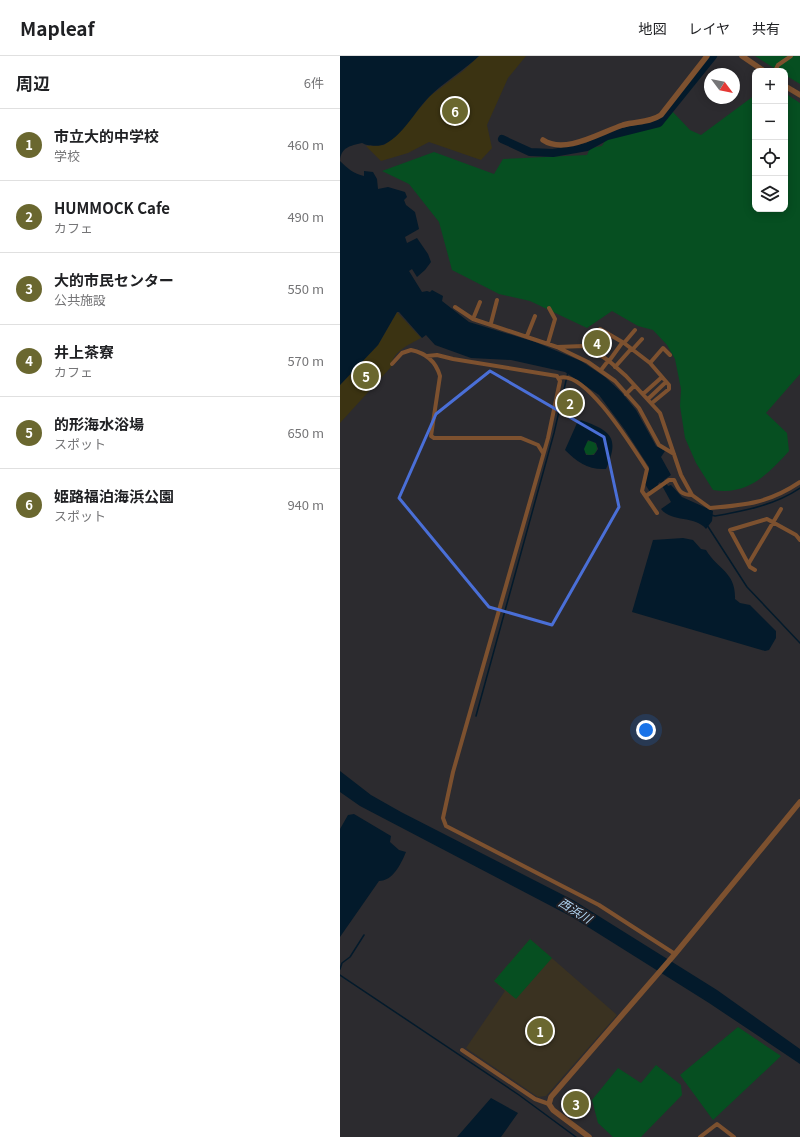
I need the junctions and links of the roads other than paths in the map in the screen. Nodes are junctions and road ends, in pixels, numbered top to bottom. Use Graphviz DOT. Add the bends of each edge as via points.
graph roads {
  1 [pos="707,56"];
  2 [pos="742,56"];
  3 [pos="791,56"];
  4 [pos="760,68"];
  5 [pos="776,68"];
  6 [pos="788,88"];
  7 [pos="800,95"];
  8 [pos="543,140"];
  9 [pos="497,300"];
  10 [pos="480,302"];
  11 [pos="455,307"];
  12 [pos="549,308"];
  13 [pos="535,316"];
  14 [pos="473,318"];
  15 [pos="491,323"];
  16 [pos="635,330"];
  17 [pos="528,336"];
  18 [pos="642,339"];
  19 [pos="548,343"];
  20 [pos="623,343"];
  21 [pos="557,347"];
  22 [pos="590,348"];
  23 [pos="632,349"];
  24 [pos="670,355"];
  25 [pos="427,356"];
  26 [pos="608,361"];
  27 [pos="650,363"];
  28 [pos="392,364"];
  29 [pos="615,367"];
  30 [pos="601,370"];
  31 [pos="662,377"];
  32 [pos="559,378"];
  33 [pos="666,382"];
  34 [pos="634,386"];
  35 [pos="626,394"];
  36 [pos="642,394"];
  37 [pos="648,399"];
  38 [pos="652,403"];
  39 [pos="543,454"];
  40 [pos="674,454"];
  41 [pos="800,482"];
  42 [pos="692,494"];
  43 [pos="646,496"];
  44 [pos="781,509"];
  45 [pos="657,513"];
  46 [pos="774,523"];
  47 [pos="800,540"];
  48 [pos="749,563"];
  49 [pos="755,570"];
  50 [pos="800,802"];
  51 [pos="674,956"];
  52 [pos="462,1050"];
  53 [pos="549,1104"];
  54 [pos="589,1137"];
  55 [pos="700,1137"];
  56 [pos="734,1137"];
  1 -- 8 [label="street" via="661,115 653,121 624,125 565,145 554,145"];
  2 -- 4 [label="street"];
  3 -- 5 [label="street"];
  6 -- 7 [label="street"];
  9 -- 15 [label="street"];
  10 -- 14 [label="street"];
  11 -- 14 [label="street"];
  12 -- 19 [label="street" via="555,319"];
  13 -- 17 [label="street"];
  14 -- 15 [label="street"];
  15 -- 17 [label="street"];
  16 -- 20 [label="street"];
  17 -- 19 [label="street"];
  18 -- 23 [label="street"];
  19 -- 21 [label="street"];
  20 -- 22 [label="street" via="600,329"];
  20 -- 23 [label="street"];
  20 -- 26 [label="street"];
  21 -- 22 [label="street"];
  21 -- 30 [label="street"];
  22 -- 26 [label="street"];
  23 -- 27 [label="street"];
  23 -- 29 [label="street"];
  24 -- 27 [label="street" via="663,348"];
  25 -- 28 [label="street" via="411,350 402,353"];
  25 -- 32 [label="street" via="437,355"];
  25 -- 39 [label="street" via="434,363 440,376 431,436 439,439 521,438 538,445"];
  26 -- 29 [label="street"];
  26 -- 30 [label="street"];
  27 -- 31 [label="street"];
  29 -- 34 [label="street"];
  30 -- 35 [label="street"];
  31 -- 33 [label="street"];
  31 -- 36 [label="street"];
  32 -- 39 [label="street"];
  32 -- 43 [label="street" via="572,380 584,387 599,402 647,469 642,491"];
  33 -- 37 [label="street"];
  33 -- 38 [label="street" via="669,389"];
  34 -- 35 [label="street"];
  34 -- 36 [label="street"];
  35 -- 40 [label="street" via="639,408 659,445"];
  36 -- 37 [label="street"];
  37 -- 38 [label="street"];
  38 -- 40 [label="street" via="660,413"];
  39 -- 51 [label="street" via="453,772 443,818 446,826 599,904"];
  40 -- 42 [label="street"];
  41 -- 42 [label="street" via="786,492 767,500 739,506 710,508"];
  42 -- 43 [label="street" via="684,495 674,480 669,480"];
  43 -- 45 [label="street"];
  44 -- 46 [label="street"];
  46 -- 47 [label="street"];
  46 -- 48 [label="street"];
  46 -- 48 [label="street" via="767,519 730,530"];
  48 -- 49 [label="street"];
  50 -- 51 [label="street"];
  51 -- 53 [label="street" via="551,1097"];
  52 -- 53 [label="street" via="535,1099"];
  53 -- 54 [label="street" via="553,1110"];
  55 -- 56 [label="street" via="717,1124"];
}
